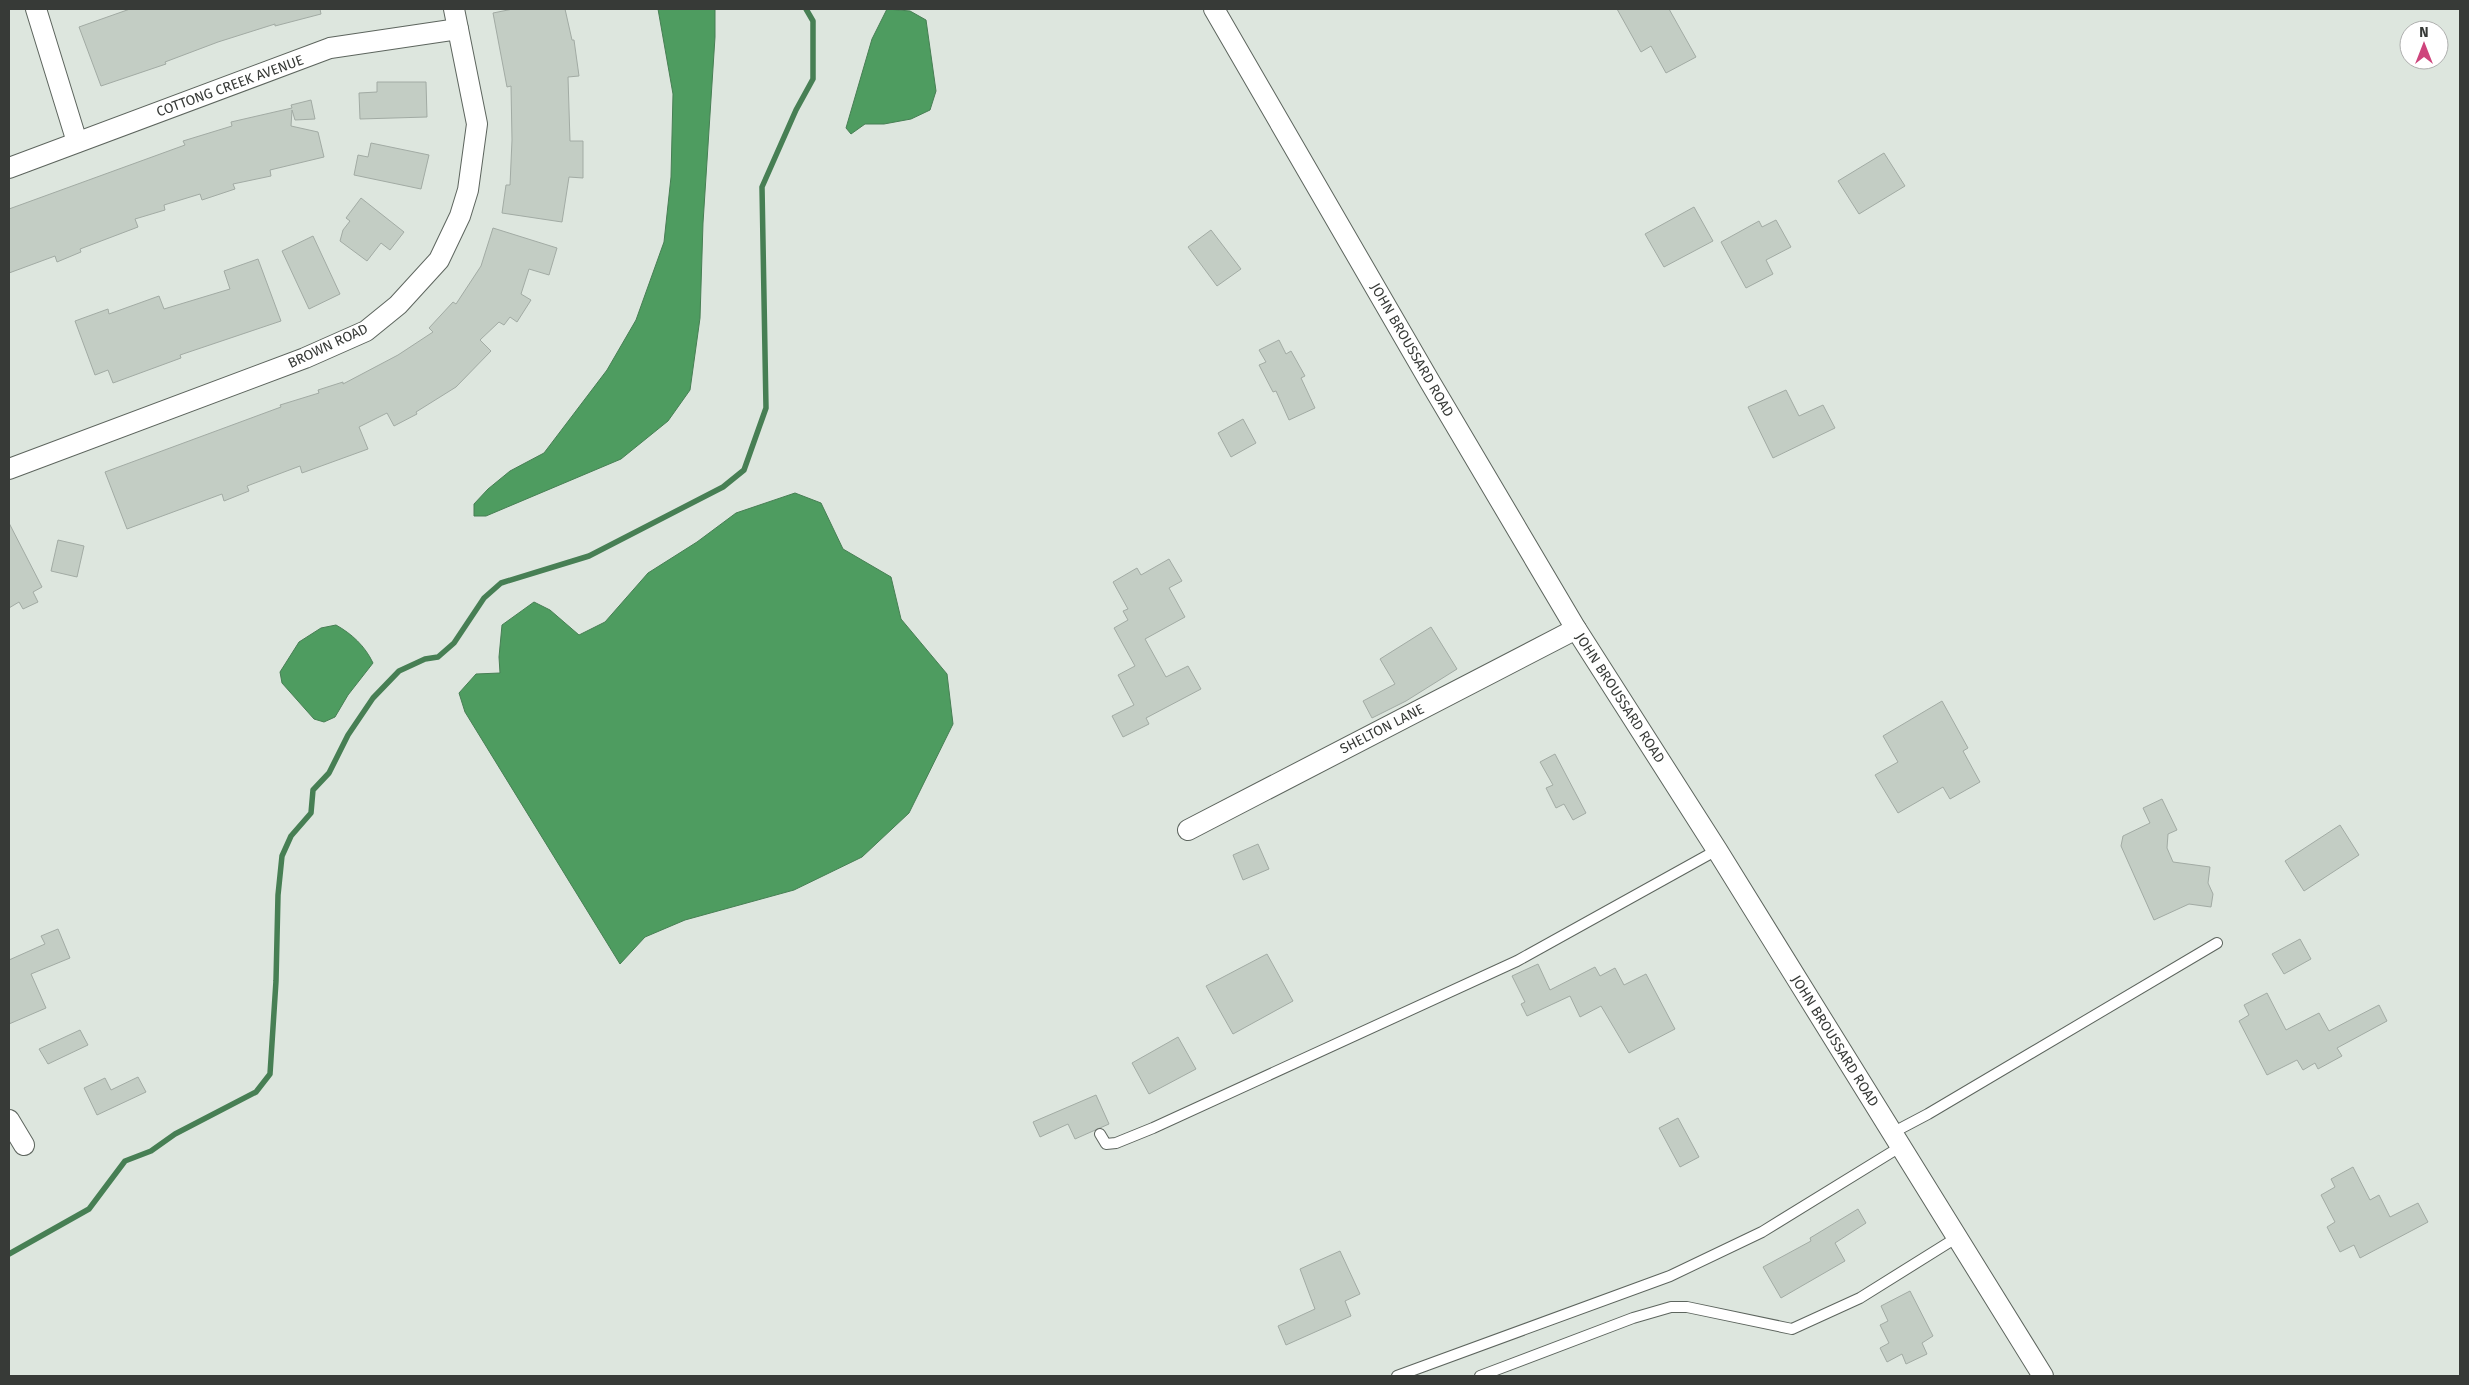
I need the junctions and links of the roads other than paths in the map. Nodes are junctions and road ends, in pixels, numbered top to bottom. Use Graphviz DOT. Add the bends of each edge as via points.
graph roads {
  1 [pos="36,9"];
  2 [pos="454,9"];
  3 [pos="1214,9"];
  4 [pos="458,29"];
  5 [pos="77,142"];
  6 [pos="9,168"];
  7 [pos="9,469"];
  8 [pos="1576,629"];
  9 [pos="1188,830"];
  10 [pos="1717,850"];
  11 [pos="2217,942"];
  12 [pos="9,1120"];
  13 [pos="1100,1134"];
  14 [pos="1896,1140"];
  15 [pos="24,1145"];
  16 [pos="1956,1238"];
  17 [pos="1397,1376"];
  18 [pos="1480,1376"];
  19 [pos="2043,1376"];
  1 -- 5 [label="street"];
  2 -- 4 [label="street, BROWN ROAD"];
  3 -- 8 [label="street, JOHN BROUSSARD ROAD"];
  4 -- 5 [label="street, COTTONG CREEK AVENUE" via="330,48"];
  4 -- 7 [label="street, BROWN ROAD" via="477,124 468,190 460,216 439,260 398,305 366,331 305,358"];
  5 -- 6 [label="street, COTTONG CREEK AVENUE"];
  8 -- 9 [label="street, SHELTON LANE"];
  8 -- 10 [label="street, JOHN BROUSSARD ROAD"];
  10 -- 13 [label="lane" via="1517,962 1153,1128 1116,1143 1106,1144"];
  10 -- 14 [label="street, JOHN BROUSSARD ROAD"];
  11 -- 14 [label="lane" via="1928,1114"];
  12 -- 15 [label="street"];
  14 -- 16 [label="street, JOHN BROUSSARD ROAD"];
  14 -- 17 [label="lane" via="1762,1232 1670,1276"];
  16 -- 18 [label="lane" via="1860,1298 1792,1329 1671,1307 1633,1318"];
  16 -- 19 [label="street, JOHN BROUSSARD ROAD"];
}
